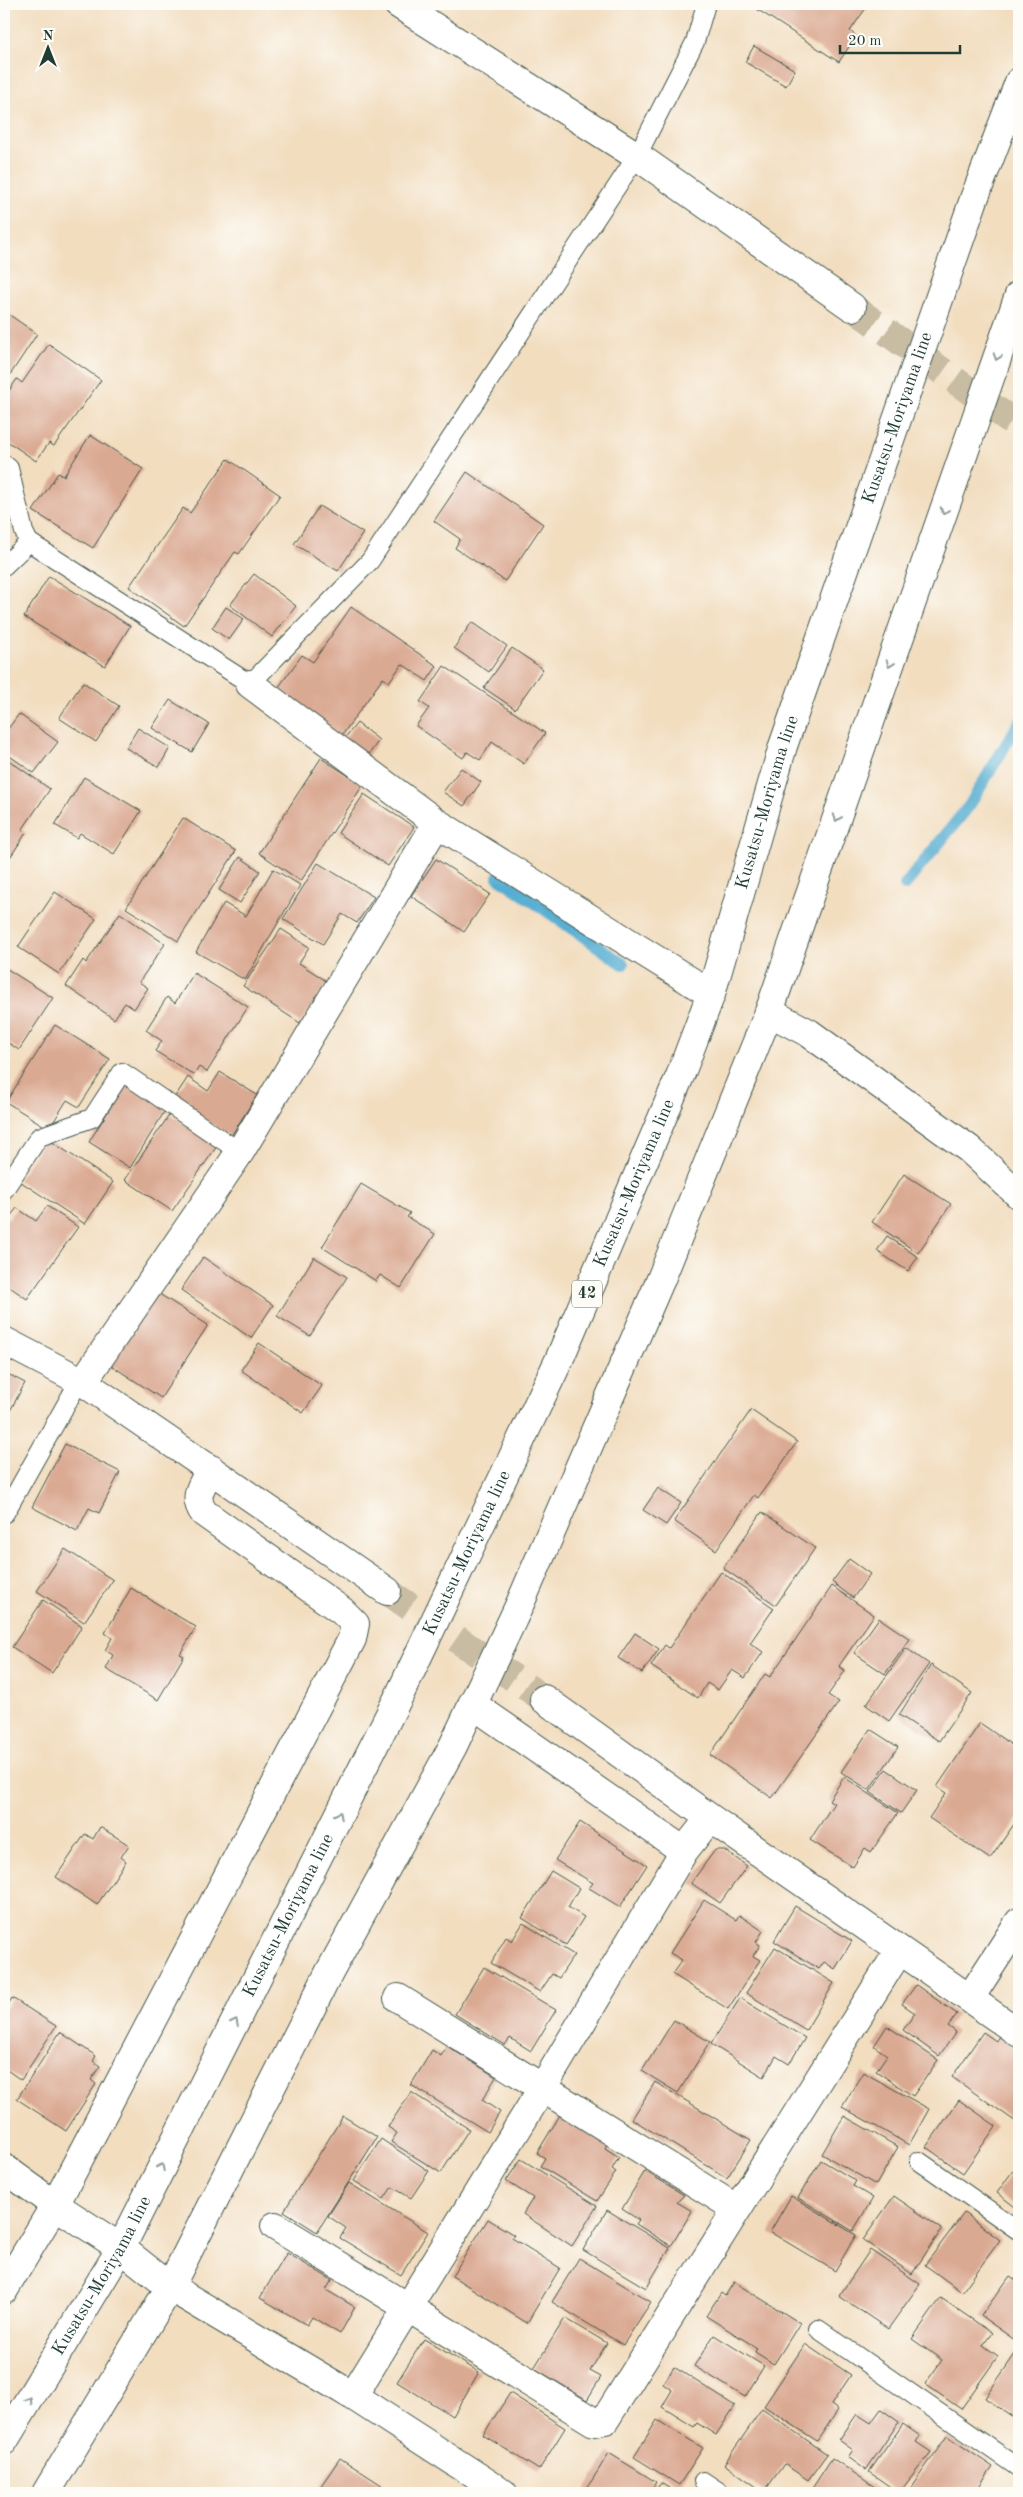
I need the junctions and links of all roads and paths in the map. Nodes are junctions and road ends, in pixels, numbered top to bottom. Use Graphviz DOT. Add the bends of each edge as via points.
graph roads {
  1 [pos="398,4"];
  2 [pos="706,4"];
  3 [pos="1019,82"];
  4 [pos="637,156"];
  5 [pos="1019,295"];
  6 [pos="852,307"];
  7 [pos="4,464"];
  8 [pos="29,542"];
  9 [pos="4,566"];
  10 [pos="250,684"];
  11 [pos="437,823"];
  12 [pos="711,994"];
  13 [pos="769,1012"];
  14 [pos="240,1152"];
  15 [pos="4,1190"];
  16 [pos="1019,1195"];
  17 [pos="4,1342"];
  18 [pos="83,1382"];
  19 [pos="211,1469"];
  20 [pos="5,1513"];
  21 [pos="387,1591"];
  22 [pos="544,1699"];
  23 [pos="472,1704"];
  24 [pos="710,1818"];
  25 [pos="684,1851"];
  26 [pos="1019,1922"];
  27 [pos="899,1951"];
  28 [pos="398,1998"];
  29 [pos="970,1998"];
  30 [pos="1019,2033"];
  31 [pos="543,2087"];
  32 [pos="919,2161"];
  33 [pos="4,2168"];
  34 [pos="55,2205"];
  35 [pos="737,2209"];
  36 [pos="274,2226"];
  37 [pos="1019,2231"];
  38 [pos="121,2248"];
  39 [pos="170,2287"];
  40 [pos="4,2290"];
  41 [pos="408,2308"];
  42 [pos="818,2329"];
  43 [pos="353,2396"];
  44 [pos="4,2441"];
  45 [pos="1019,2468"];
  46 [pos="702,2481"];
  47 [pos="46,2493"];
  48 [pos="503,2493"];
  49 [pos="720,2493"];
  1 -- 4 [label="street"];
  2 -- 4 [label="lane" via="695,42"];
  3 -- 12 [label="street, Kusatsu-Moriyama line / 42" via="974,199 783,746"];
  4 -- 6 [label="street"];
  4 -- 10 [label="lane" via="370,561"];
  5 -- 13 [label="street, one-way"];
  7 -- 8 [label="lane" via="9,468"];
  8 -- 9 [label="lane"];
  8 -- 10 [label="lane"];
  10 -- 11 [label="street"];
  11 -- 12 [label="street"];
  11 -- 14 [label="street"];
  38 -- 12 [label="street, Kusatsu-Moriyama line / 42, one-way" via="399,1696 559,1360 680,1076"];
  13 -- 16 [label="street" via="808,1033 969,1149"];
  13 -- 23 [label="street" via="607,1406"];
  14 -- 15 [label="lane" via="122,1072 92,1118 39,1137"];
  14 -- 18 [label="street"];
  17 -- 18 [label="street"];
  18 -- 19 [label="street"];
  18 -- 20 [label="lane" via="73,1392"];
  19 -- 21 [label="street"];
  19 -- 34 [label="street" via="198,1492 198,1504 204,1513 342,1611 355,1624 352,1639"];
  22 -- 24 [label="street"];
  23 -- 25 [label="street"];
  23 -- 39 [label="street" via="453,1746 329,1973"];
  24 -- 25 [label="street"];
  24 -- 27 [label="street"];
  25 -- 31 [label="street"];
  26 -- 29 [label="street"];
  27 -- 29 [label="street"];
  27 -- 35 [label="street"];
  28 -- 31 [label="street"];
  29 -- 30 [label="street"];
  31 -- 35 [label="street"];
  31 -- 41 [label="street"];
  32 -- 37 [label="lane"];
  33 -- 34 [label="street"];
  34 -- 38 [label="street"];
  34 -- 40 [label="street"];
  35 -- 41 [label="street" via="605,2420 594,2422"];
  36 -- 41 [label="street"];
  38 -- 39 [label="street"];
  44 -- 38 [label="street, Kusatsu-Moriyama line / 42, one-way"];
  39 -- 43 [label="street"];
  39 -- 47 [label="street"];
  41 -- 43 [label="street"];
  42 -- 45 [label="lane"];
  43 -- 48 [label="street"];
  46 -- 49 [label="lane"];
}
